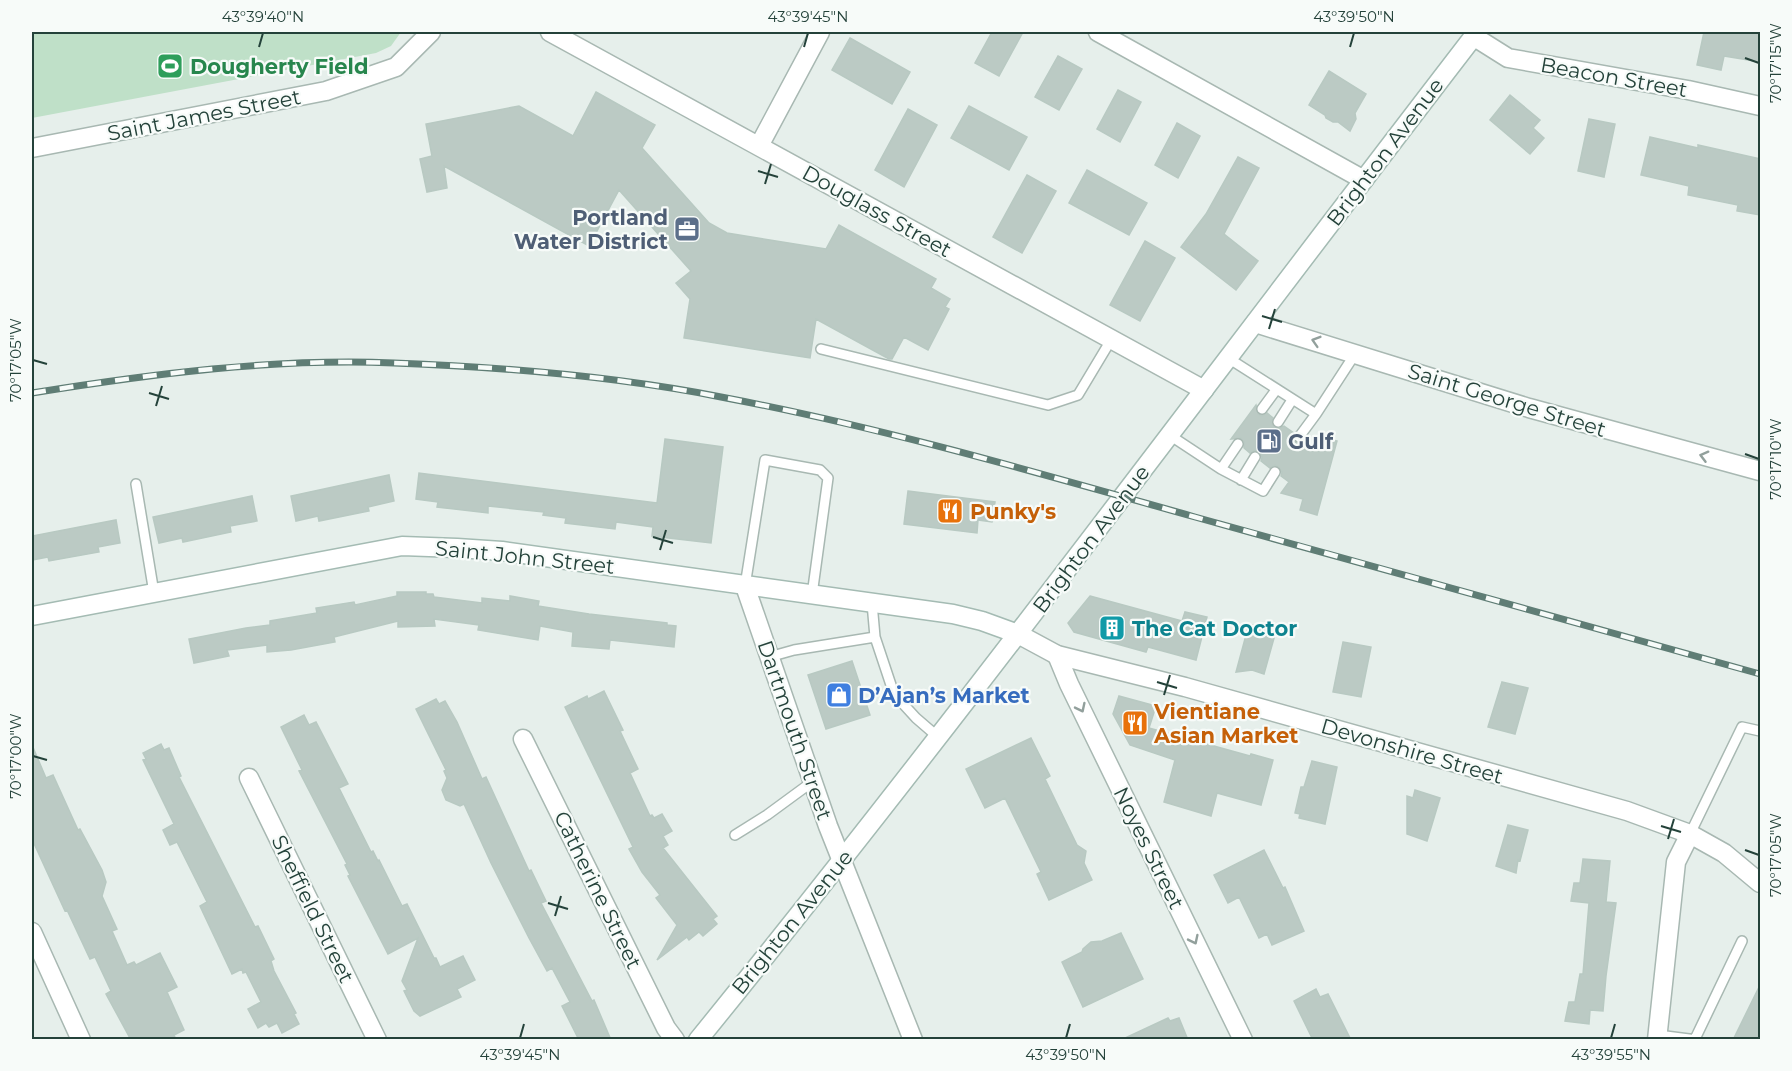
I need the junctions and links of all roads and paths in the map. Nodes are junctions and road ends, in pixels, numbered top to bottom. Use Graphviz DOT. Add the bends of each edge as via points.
graph roads {
  1 [pos="431,32"];
  2 [pos="550,32"];
  3 [pos="820,32"];
  4 [pos="1098,32"];
  5 [pos="1475,34"];
  6 [pos="1761,106"];
  7 [pos="759,146"];
  8 [pos="32,148"];
  9 [pos="1364,180"];
  10 [pos="1255,323"];
  11 [pos="1112,340"];
  12 [pos="821,349"];
  13 [pos="1355,354"];
  14 [pos="1228,358"];
  15 [pos="1204,390"];
  16 [pos="1276,390"];
  17 [pos="1292,400"];
  18 [pos="1262,409"];
  19 [pos="1316,414"];
  20 [pos="1278,422"];
  21 [pos="1171,436"];
  22 [pos="1299,437"];
  23 [pos="1238,444"];
  24 [pos="1256,457"];
  25 [pos="1221,469"];
  26 [pos="1761,471"];
  27 [pos="1275,472"];
  28 [pos="1241,480"];
  29 [pos="136,484"];
  30 [pos="746,586"];
  31 [pos="154,593"];
  32 [pos="812,595"];
  33 [pos="872,603"];
  34 [pos="32,616"];
  35 [pos="1018,634"];
  36 [pos="875,637"];
  37 [pos="1057,655"];
  38 [pos="769,657"];
  39 [pos="1761,731"];
  40 [pos="938,737"];
  41 [pos="523,739"];
  42 [pos="249,778"];
  43 [pos="812,782"];
  44 [pos="1690,834"];
  45 [pos="735,835"];
  46 [pos="842,859"];
  47 [pos="1761,883"];
  48 [pos="32,932"];
  49 [pos="1743,941"];
  50 [pos="1657,1037"];
  51 [pos="1696,1039"];
  52 [pos="81,1040"];
  53 [pos="376,1040"];
  54 [pos="675,1040"];
  55 [pos="698,1040"];
  56 [pos="913,1040"];
  57 [pos="1243,1040"];
  1 -- 8 [label="street, Saint James Street" via="396,67 326,91"];
  2 -- 7 [label="street, Douglass Street"];
  3 -- 7 [label="street"];
  4 -- 9 [label="street"];
  5 -- 6 [label="street, Beacon Street" via="1508,58"];
  5 -- 9 [label="street, Brighton Avenue"];
  7 -- 11 [label="street, Douglass Street"];
  9 -- 10 [label="street, Brighton Avenue"];
  13 -- 10 [label="street, Saint George Street, one-way"];
  10 -- 14 [label="street, Brighton Avenue"];
  11 -- 12 [label="lane" via="1078,395 1048,405"];
  11 -- 15 [label="street, Douglass Street"];
  13 -- 19 [label="lane"];
  26 -- 13 [label="street, Saint George Street, one-way" via="1529,408"];
  14 -- 15 [label="street, Brighton Avenue"];
  14 -- 16 [label="lane"];
  15 -- 21 [label="street, Brighton Avenue"];
  16 -- 17 [label="lane"];
  16 -- 18 [label="lane"];
  17 -- 19 [label="lane"];
  17 -- 20 [label="lane"];
  19 -- 22 [label="lane"];
  21 -- 25 [label="lane"];
  21 -- 35 [label="street, Brighton Avenue"];
  23 -- 25 [label="lane"];
  24 -- 28 [label="lane"];
  25 -- 28 [label="lane"];
  27 -- 28 [label="lane" via="1263,491"];
  29 -- 31 [label="lane"];
  30 -- 31 [label="street, Saint John Street" via="502,551 402,546"];
  30 -- 32 [label="street, Saint John Street"];
  30 -- 32 [label="lane" via="765,460 820,470 828,478"];
  30 -- 38 [label="street, Dartmouth Street"];
  31 -- 34 [label="street, Saint John Street"];
  32 -- 33 [label="street, Saint John Street"];
  33 -- 35 [label="street, Saint John Street" via="953,614"];
  33 -- 36 [label="lane"];
  35 -- 37 [label="street, Devonshire Street"];
  35 -- 40 [label="street, Brighton Avenue"];
  36 -- 38 [label="lane"];
  36 -- 40 [label="lane" via="894,694"];
  37 -- 44 [label="street, Devonshire Street" via="1627,811"];
  37 -- 57 [label="street, Noyes Street, one-way"];
  38 -- 43 [label="street, Dartmouth Street"];
  39 -- 44 [label="lane" via="1742,727"];
  40 -- 46 [label="street, Brighton Avenue"];
  41 -- 54 [label="street, Catherine Street"];
  42 -- 53 [label="street, Sheffield Street"];
  43 -- 45 [label="lane"];
  43 -- 46 [label="street, Dartmouth Street"];
  44 -- 47 [label="street, Devonshire Street" via="1724,853"];
  44 -- 50 [label="street" via="1677,862"];
  46 -- 55 [label="street, Brighton Avenue"];
  46 -- 56 [label="street, Dartmouth Street"];
  48 -- 52 [label="street"];
  49 -- 51 [label="lane"];
  50 -- 51 [label="lane"];
}
